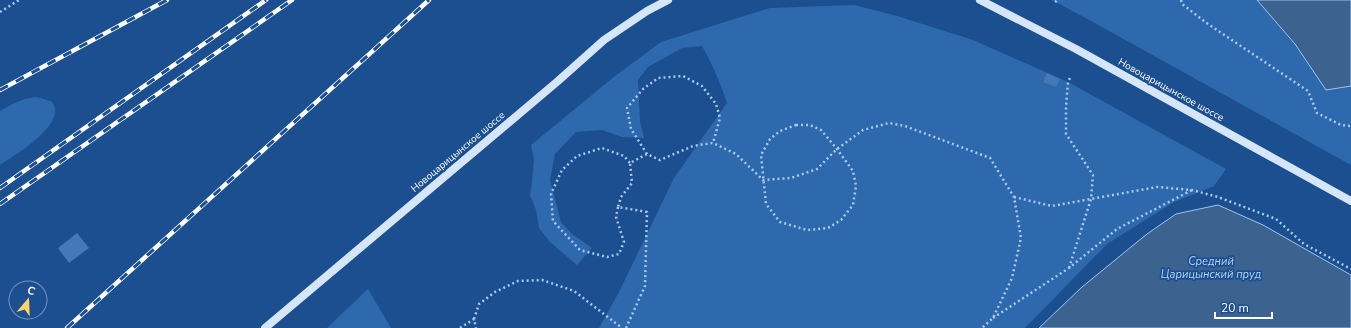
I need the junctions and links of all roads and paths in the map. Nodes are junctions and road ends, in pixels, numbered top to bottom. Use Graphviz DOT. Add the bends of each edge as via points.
graph roads {
  1 [pos="19,0"];
  2 [pos="668,0"];
  3 [pos="980,0"];
  4 [pos="1181,0"];
  5 [pos="0,12"];
  6 [pos="1071,76"];
  7 [pos="1351,126"];
  8 [pos="713,143"];
  9 [pos="837,149"];
  10 [pos="647,154"];
  11 [pos="630,164"];
  12 [pos="763,180"];
  13 [pos="1192,190"];
  14 [pos="1014,198"];
  15 [pos="1092,199"];
  16 [pos="1351,201"];
  17 [pos="618,206"];
  18 [pos="1069,268"];
  19 [pos="1351,269"];
  20 [pos="993,318"];
  21 [pos="474,319"];
  22 [pos="265,328"];
  23 [pos="460,328"];
  24 [pos="476,328"];
  25 [pos="622,328"];
  26 [pos="626,328"];
  27 [pos="982,328"];
  1 -- 5 [label="path"];
  2 -- 22 [label="main road, Новоцарицынское шоссе" via="604,40"];
  3 -- 16 [label="main road, Новоцарицынское шоссе" via="1076,49"];
  4 -- 7 [label="path" via="1182,4 1208,24 1308,92 1317,113 1341,125"];
  6 -- 15 [label="path" via="1068,82 1066,134 1092,175"];
  8 -- 10 [label="path" via="693,146 660,160"];
  8 -- 10 [label="path" via="720,118 716,104 702,86 683,76 658,78 643,89 627,108 631,129"];
  8 -- 12 [label="path" via="736,154"];
  9 -- 12 [label="path" via="817,169 791,178"];
  9 -- 12 [label="path" via="820,130 810,125 796,125 780,130 770,139 761,155"];
  9 -- 12 [label="path" via="853,171 856,186 853,205 841,220 828,228 807,230 780,222 766,204"];
  9 -- 14 [label="path" via="863,130 889,123 905,126 990,158"];
  10 -- 11 [label="path"];
  11 -- 17 [label="path" via="632,183 621,197"];
  11 -- 17 [label="path" via="624,156 602,148 577,156 562,170 551,194 553,221 580,250 607,257 619,254 624,242 616,217"];
  13 -- 15 [label="path" via="1157,187"];
  13 -- 18 [label="path" via="1117,229"];
  13 -- 19 [label="path" via="1276,219 1304,244"];
  14 -- 15 [label="path" via="1052,206"];
  14 -- 20 [label="path" via="1021,238 1012,278"];
  15 -- 18 [label="path"];
  17 -- 26 [label="path" via="647,212 644,286"];
  18 -- 20 [label="path"];
  20 -- 27 [label="path"];
  21 -- 23 [label="path"];
  21 -- 24 [label="path"];
  21 -- 25 [label="path" via="479,304 495,292 518,281 542,280 574,291"];
}
